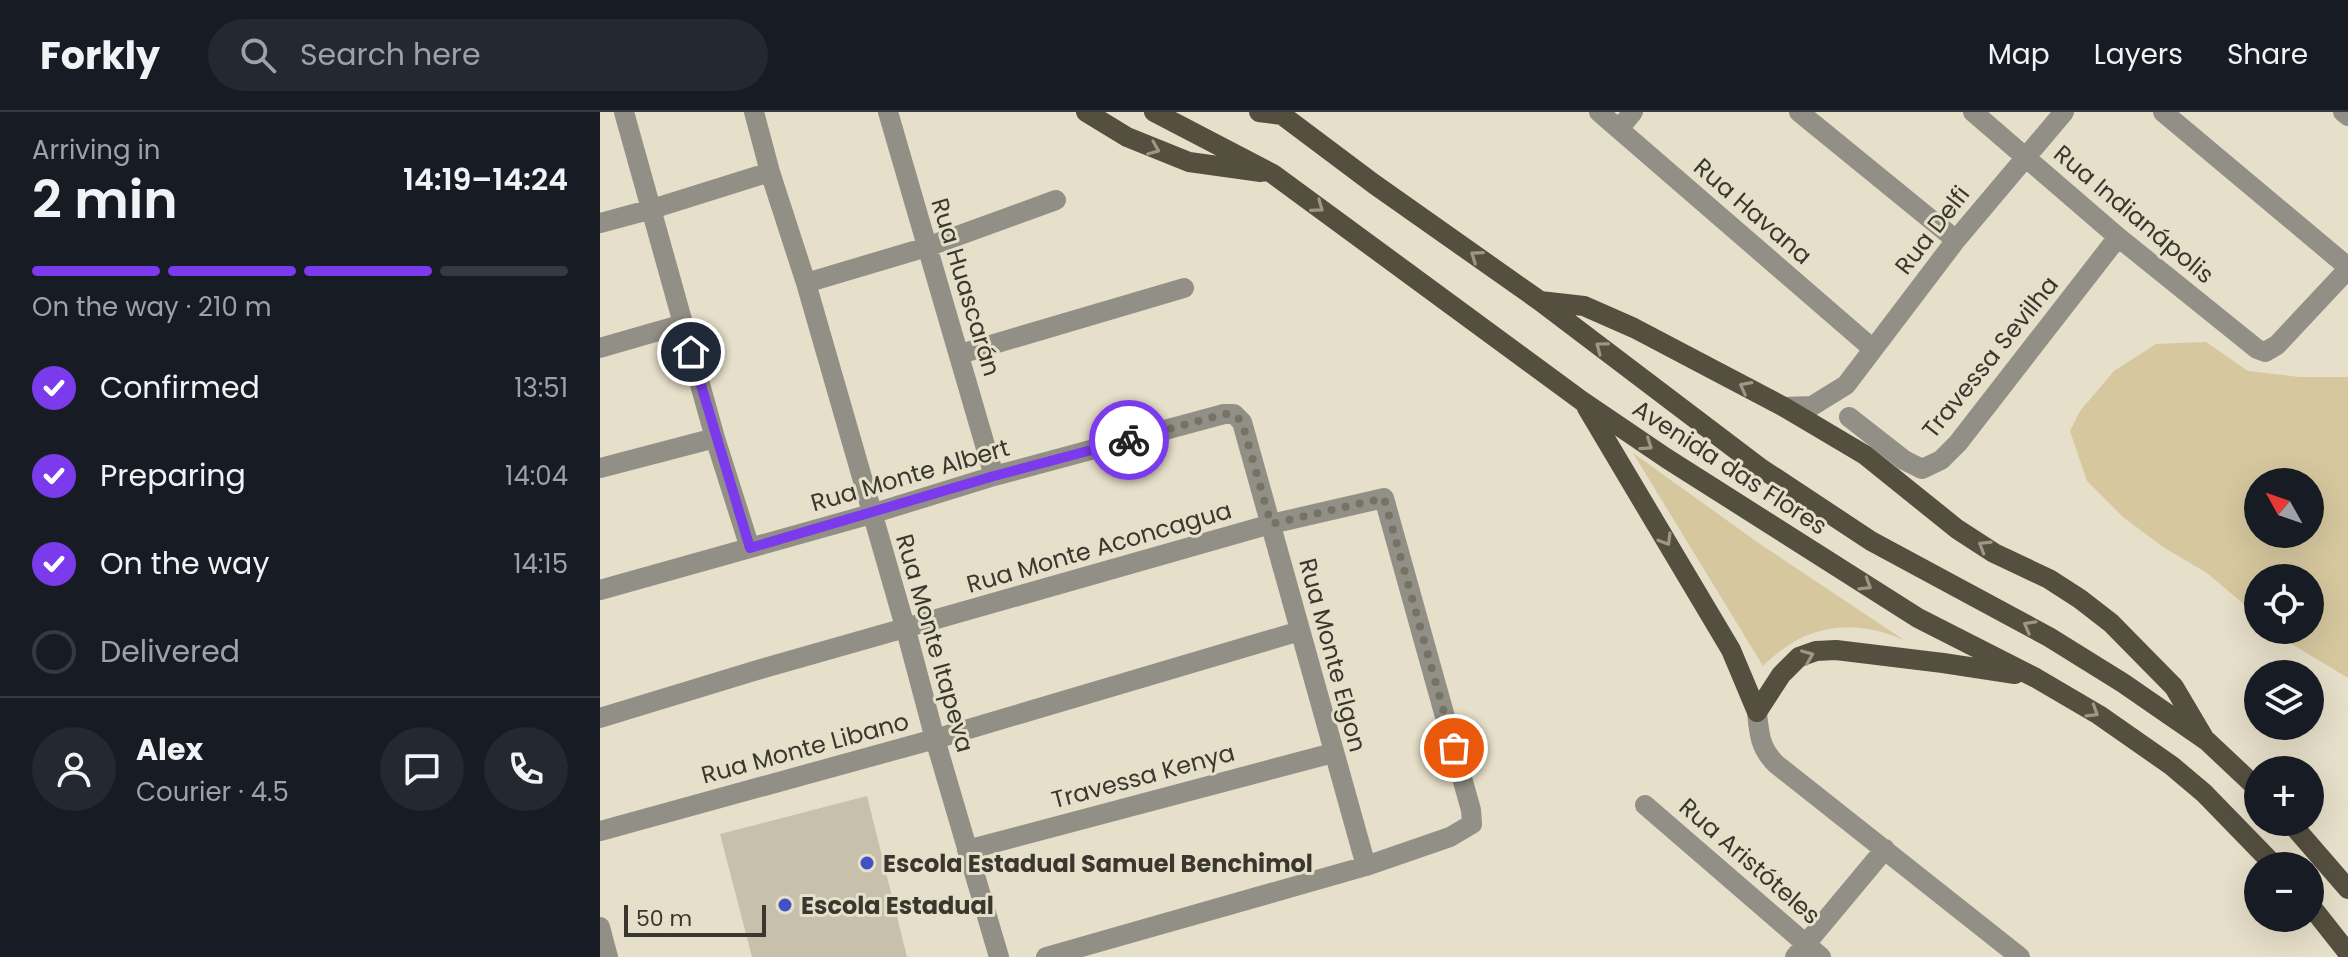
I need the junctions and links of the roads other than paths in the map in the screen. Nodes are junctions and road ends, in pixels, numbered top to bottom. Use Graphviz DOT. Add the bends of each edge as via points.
graph roads {
  1 [pos="624,112"];
  2 [pos="754,112"];
  3 [pos="888,112"];
  4 [pos="1086,112"];
  5 [pos="1154,112"];
  6 [pos="1259,112"];
  7 [pos="1599,112"];
  8 [pos="1633,112"];
  9 [pos="1799,112"];
  10 [pos="1973,112"];
  11 [pos="2064,112"];
  12 [pos="2163,112"];
  13 [pos="2343,112"];
  14 [pos="1281,113"];
  15 [pos="2348,116"];
  16 [pos="1619,129"];
  17 [pos="2026,157"];
  18 [pos="770,172"];
  19 [pos="1273,174"];
  20 [pos="1056,200"];
  21 [pos="652,209"];
  22 [pos="600,223"];
  23 [pos="2118,237"];
  24 [pos="1956,240"];
  25 [pos="927,247"];
  26 [pos="2348,268"];
  27 [pos="806,283"];
  28 [pos="1184,288"];
  29 [pos="1540,301"];
  30 [pos="683,324"];
  31 [pos="600,348"];
  32 [pos="1873,349"];
  33 [pos="960,354"];
  34 [pos="1846,385"];
  35 [pos="1582,401"];
  36 [pos="1784,407"];
  37 [pos="1234,414"];
  38 [pos="1849,417"];
  39 [pos="715,438"];
  40 [pos="1865,455"];
  41 [pos="600,468"];
  42 [pos="994,476"];
  43 [pos="871,514"];
  44 [pos="1271,524"];
  45 [pos="750,548"];
  46 [pos="600,590"];
  47 [pos="906,630"];
  48 [pos="1300,631"];
  49 [pos="2036,678"];
  50 [pos="1757,712"];
  51 [pos="600,718"];
  52 [pos="935,739"];
  53 [pos="2207,741"];
  54 [pos="1333,753"];
  55 [pos="2244,776"];
  56 [pos="1645,805"];
  57 [pos="600,831"];
  58 [pos="2302,836"];
  59 [pos="1885,849"];
  60 [pos="967,850"];
  61 [pos="2261,852"];
  62 [pos="1366,866"];
  63 [pos="2348,889"];
  64 [pos="2324,923"];
  65 [pos="600,927"];
  66 [pos="1807,953"];
  67 [pos="2348,953"];
  68 [pos="608,957"];
  69 [pos="999,957"];
  70 [pos="1046,957"];
  71 [pos="2020,957"];
  1 -- 21 [label="street"];
  2 -- 18 [label="street, Rua Monte Itapeva"];
  3 -- 25 [label="street, Rua Huascarán"];
  4 -- 19 [label="main road, one-way" via="1127,137 1189,162"];
  5 -- 19 [label="main road, Avenida das Flores"];
  6 -- 14 [label="main road, Avenida das Flores"];
  7 -- 16 [label="street, Rua Havana"];
  8 -- 16 [label="street"];
  9 -- 24 [label="street"];
  10 -- 17 [label="street, Rua Indianápolis"];
  11 -- 17 [label="street, Rua Delfi"];
  12 -- 26 [label="street"];
  13 -- 15 [label="street"];
  29 -- 14 [label="main road, Avenida das Flores, one-way"];
  16 -- 32 [label="street, Rua Havana"];
  17 -- 23 [label="street, Rua Indianápolis"];
  17 -- 24 [label="street, Rua Delfi"];
  18 -- 21 [label="street"];
  18 -- 27 [label="street, Rua Monte Itapeva"];
  19 -- 35 [label="main road, Avenida das Flores, one-way"];
  20 -- 25 [label="street"];
  21 -- 22 [label="street"];
  21 -- 30 [label="street"];
  23 -- 26 [label="street, Rua Indianápolis" via="2265,352"];
  23 -- 38 [label="street, Travessa Sevilha" via="1941,460 1922,469 1912,465"];
  24 -- 32 [label="street, Rua Delfi"];
  25 -- 27 [label="street"];
  25 -- 33 [label="street, Rua Huascarán"];
  27 -- 43 [label="street, Rua Monte Itapeva"];
  28 -- 33 [label="street"];
  36 -- 29 [label="main road, one-way" via="1584,306"];
  53 -- 29 [label="main road, Avenida das Flores, one-way" via="2049,637 1871,541 1759,467"];
  30 -- 31 [label="street"];
  30 -- 39 [label="street"];
  32 -- 34 [label="street, Rua Delfi"];
  33 -- 42 [label="street, Rua Huascarán"];
  34 -- 36 [label="street, Rua Delfi" via="1812,406"];
  34 -- 38 [label="street"];
  35 -- 49 [label="main road, Avenida das Flores, one-way" via="1918,618"];
  35 -- 50 [label="main road, one-way" via="1724,637"];
  36 -- 40 [label="main road"];
  37 -- 42 [label="street, Rua Monte Albert"];
  37 -- 44 [label="street, Rua Monte Elgon" via="1242,422"];
  38 -- 40 [label="street"];
  39 -- 41 [label="street"];
  39 -- 45 [label="street"];
  53 -- 40 [label="main road, one-way" via="2174,687 2111,623 2049,579 1957,529"];
  42 -- 43 [label="street, Rua Monte Albert"];
  43 -- 45 [label="street, Rua Monte Albert"];
  43 -- 47 [label="street, Rua Monte Itapeva"];
  44 -- 47 [label="street, Rua Monte Aconcagua"];
  44 -- 48 [label="street, Rua Monte Elgon"];
  44 -- 62 [label="street, Rua Monte Aconcagua" via="1384,498 1471,810 1472,824 1463,831"];
  45 -- 46 [label="street, Rua Monte Albert"];
  47 -- 51 [label="street, Rua Monte Aconcagua"];
  47 -- 52 [label="street, Rua Monte Itapeva"];
  48 -- 52 [label="street, Rua Monte Libano"];
  48 -- 54 [label="street, Rua Monte Elgon"];
  50 -- 49 [label="main road, one-way" via="1781,675 1799,657 1816,651"];
  49 -- 61 [label="main road, Avenida das Flores, one-way" via="2172,766"];
  50 -- 59 [label="street" via="1759,740 1768,756"];
  52 -- 57 [label="street, Rua Monte Libano"];
  52 -- 60 [label="street, Rua Monte Itapeva"];
  53 -- 55 [label="main road, Avenida das Flores"];
  54 -- 60 [label="street, Travessa Kenya"];
  54 -- 62 [label="street, Rua Monte Elgon"];
  56 -- 66 [label="street, Rua Aristóteles"];
  58 -- 63 [label="main road"];
  59 -- 66 [label="street"];
  59 -- 71 [label="street"];
  60 -- 69 [label="street, Rua Monte Itapeva"];
  62 -- 70 [label="street"];
  64 -- 67 [label="main road"];
  65 -- 68 [label="street"];
}
